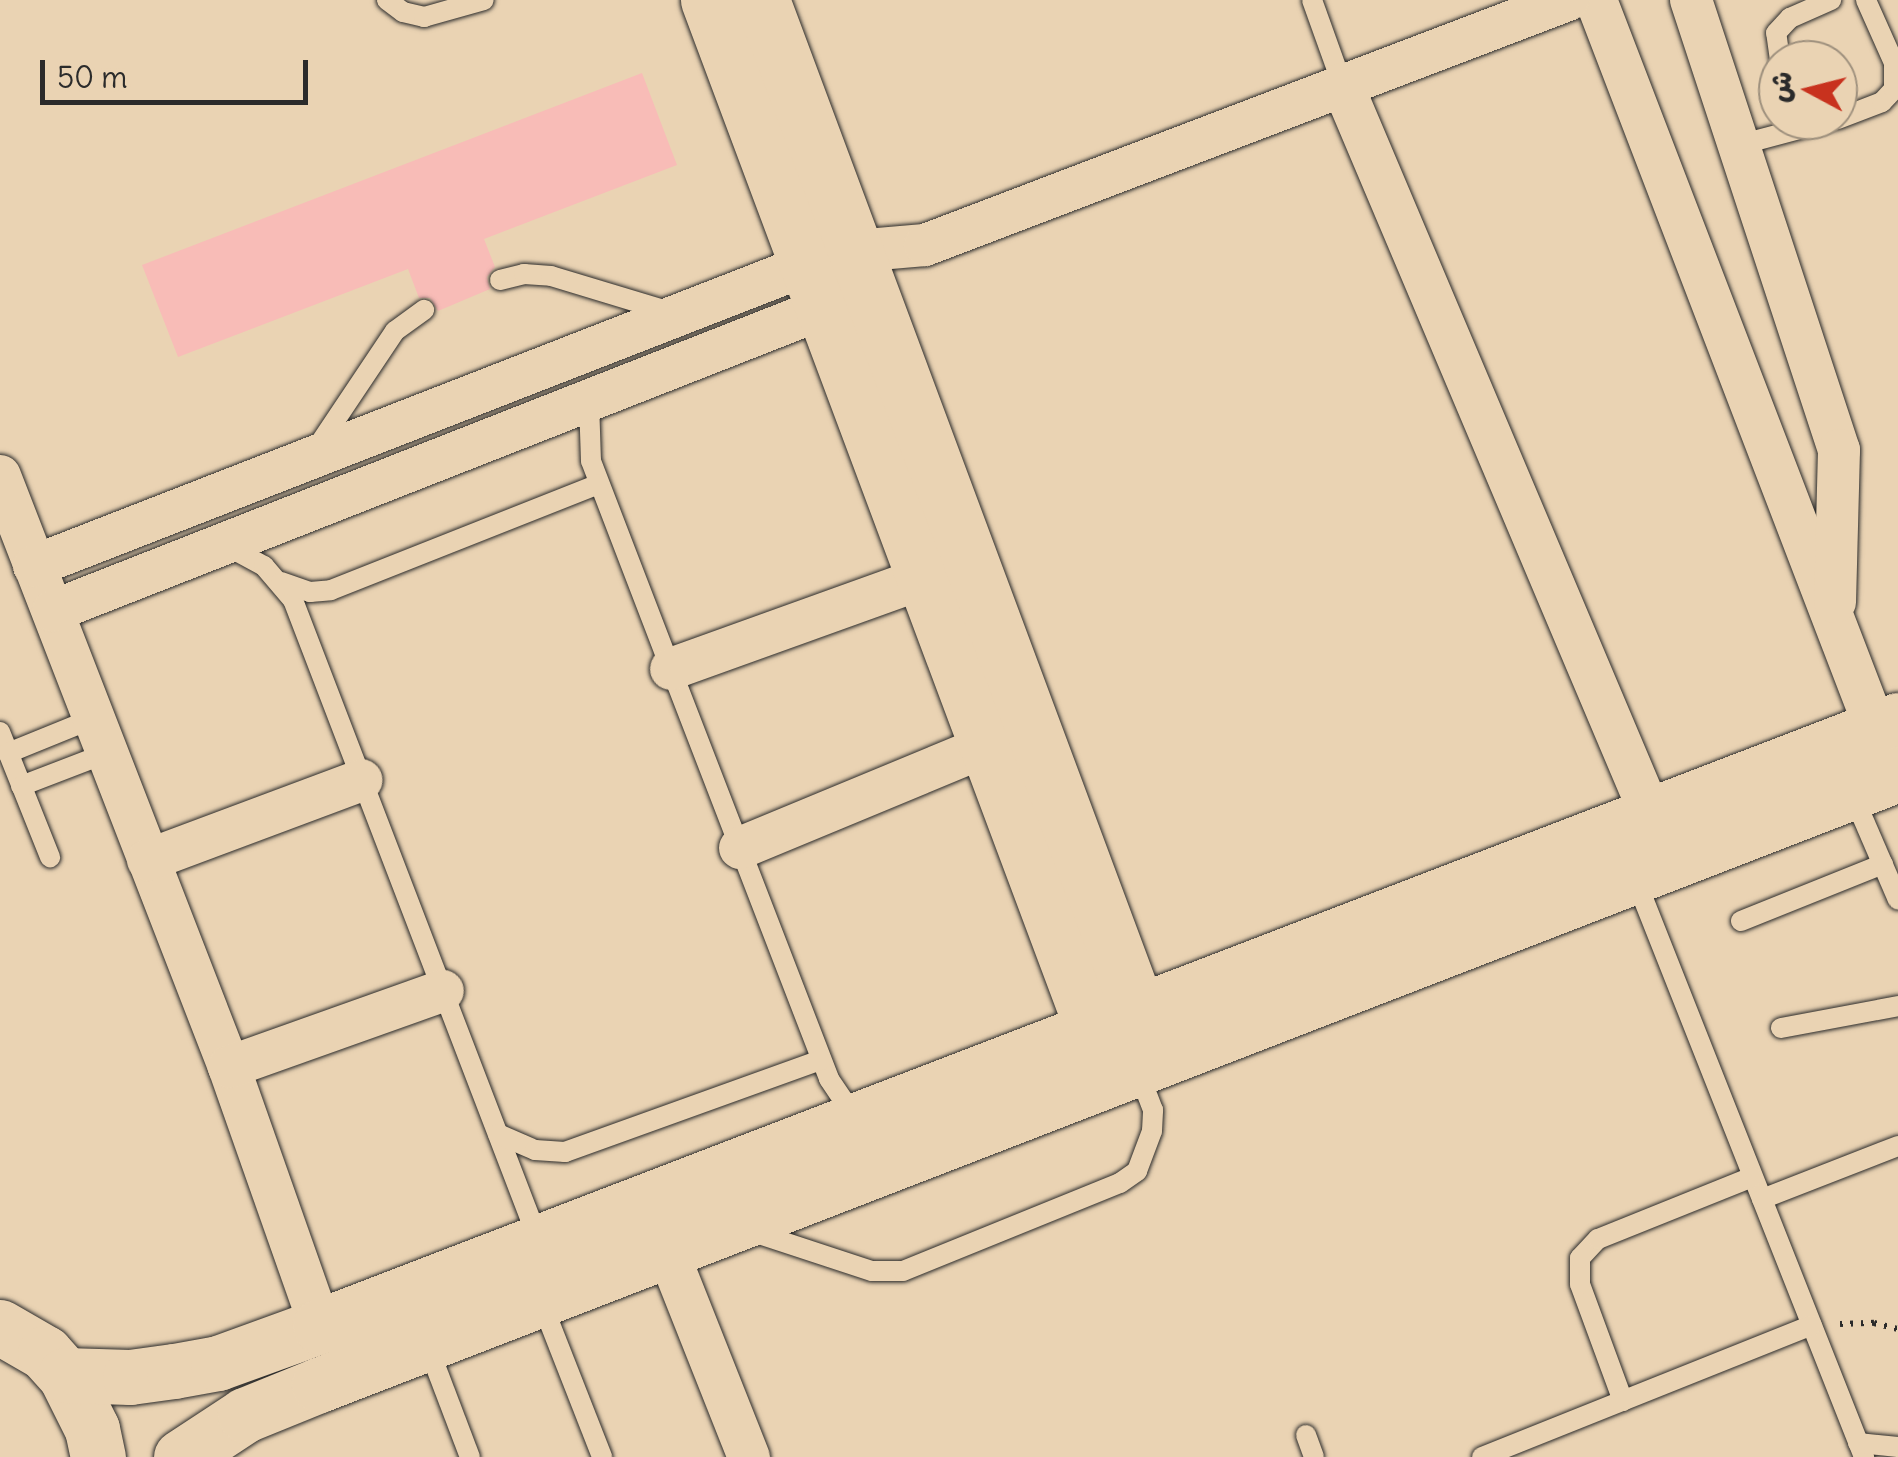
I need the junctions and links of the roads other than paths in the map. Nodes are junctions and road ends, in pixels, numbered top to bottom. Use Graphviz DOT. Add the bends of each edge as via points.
graph roads {
  1 [pos="387,0"];
  2 [pos="484,0"];
  3 [pos="708,0"];
  4 [pos="762,0"];
  5 [pos="1312,0"];
  6 [pos="1568,0"];
  7 [pos="1596,0"];
  8 [pos="1691,0"];
  9 [pos="1831,0"];
  10 [pos="1866,0"];
  11 [pos="1777,40"];
  12 [pos="1342,84"];
  13 [pos="1858,111"];
  14 [pos="1758,139"];
  15 [pos="1738,145"];
  16 [pos="839,278"];
  17 [pos="500,280"];
  18 [pos="424,310"];
  19 [pos="681,316"];
  20 [pos="464,398"];
  21 [pos="589,401"];
  22 [pos="367,435"];
  23 [pos="482,444"];
  24 [pos="310,457"];
  25 [pos="0,476"];
  26 [pos="385,482"];
  27 [pos="599,484"];
  28 [pos="226,546"];
  29 [pos="34,566"];
  30 [pos="924,578"];
  31 [pos="281,582"];
  32 [pos="53,611"];
  33 [pos="1834,622"];
  34 [pos="670,669"];
  35 [pos="100,735"];
  36 [pos="4,742"];
  37 [pos="986,746"];
  38 [pos="1883,758"];
  39 [pos="362,780"];
  40 [pos="21,786"];
  41 [pos="1630,845"];
  42 [pos="740,848"];
  43 [pos="50,856"];
  44 [pos="148,860"];
  45 [pos="1882,864"];
  46 [pos="1898,900"];
  47 [pos="1740,921"];
  48 [pos="443,991"];
  49 [pos="1898,1006"];
  50 [pos="1782,1028"];
  51 [pos="1127,1050"];
  52 [pos="821,1060"];
  53 [pos="229,1067"];
  54 [pos="874,1115"];
  55 [pos="498,1134"];
  56 [pos="1898,1146"];
  57 [pos="1752,1177"];
  58 [pos="752,1199"];
  59 [pos="1762,1199"];
  60 [pos="657,1226"];
  61 [pos="540,1244"];
  62 [pos="540,1299"];
  63 [pos="1812,1325"];
  64 [pos="320,1326"];
  65 [pos="0,1327"];
  66 [pos="426,1342"];
  67 [pos="65,1376"];
  68 [pos="1623,1400"];
  69 [pos="1306,1435"];
  70 [pos="1898,1448"];
  71 [pos="1861,1450"];
  72 [pos="1495,1455"];
  73 [pos="98,1457"];
  74 [pos="181,1457"];
  75 [pos="470,1457"];
  76 [pos="602,1457"];
  77 [pos="749,1457"];
  78 [pos="1314,1457"];
  1 -- 2 [label="lane" via="424,17"];
  3 -- 16 [label="street"];
  4 -- 16 [label="street"];
  5 -- 12 [label="lane"];
  6 -- 12 [label="street"];
  7 -- 33 [label="street"];
  8 -- 15 [label="street"];
  9 -- 11 [label="lane" via="1790,18"];
  10 -- 13 [label="lane" via="1894,63 1894,89"];
  12 -- 16 [label="street"];
  12 -- 41 [label="street"];
  14 -- 15 [label="lane"];
  15 -- 33 [label="street" via="1839,450"];
  16 -- 19 [label="street"];
  16 -- 21 [label="street"];
  16 -- 30 [label="street"];
  16 -- 51 [label="street"];
  17 -- 19 [label="lane" via="551,276"];
  18 -- 24 [label="lane" via="394,331"];
  19 -- 20 [label="street"];
  20 -- 22 [label="street"];
  20 -- 23 [label="street"];
  21 -- 23 [label="street"];
  21 -- 27 [label="lane" via="587,438"];
  22 -- 24 [label="street"];
  22 -- 26 [label="street"];
  23 -- 26 [label="street"];
  24 -- 29 [label="street"];
  25 -- 29 [label="street"];
  26 -- 28 [label="street"];
  27 -- 31 [label="lane" via="331,590 310,592"];
  27 -- 34 [label="lane"];
  28 -- 31 [label="lane"];
  28 -- 32 [label="street"];
  29 -- 32 [label="street"];
  30 -- 34 [label="street"];
  30 -- 37 [label="street"];
  31 -- 39 [label="lane"];
  32 -- 35 [label="street"];
  33 -- 38 [label="street"];
  34 -- 42 [label="lane"];
  35 -- 36 [label="lane"];
  35 -- 40 [label="lane"];
  35 -- 44 [label="street"];
  36 -- 40 [label="lane"];
  37 -- 42 [label="street"];
  37 -- 51 [label="street"];
  38 -- 41 [label="street"];
  38 -- 45 [label="lane"];
  39 -- 44 [label="street"];
  39 -- 48 [label="lane"];
  40 -- 43 [label="lane"];
  41 -- 51 [label="street"];
  41 -- 57 [label="lane"];
  42 -- 52 [label="lane"];
  44 -- 53 [label="street"];
  45 -- 46 [label="lane"];
  45 -- 47 [label="lane"];
  48 -- 53 [label="street"];
  48 -- 55 [label="lane"];
  49 -- 50 [label="lane"];
  51 -- 54 [label="street"];
  51 -- 58 [label="street"];
  51 -- 58 [label="lane" via="1153,1110 1147,1153 1129,1179 916,1266 872,1271"];
  52 -- 54 [label="lane" via="844,1101"];
  52 -- 55 [label="lane" via="564,1152 535,1150"];
  53 -- 64 [label="street"];
  54 -- 58 [label="street"];
  55 -- 61 [label="lane"];
  56 -- 59 [label="lane"];
  57 -- 59 [label="lane"];
  57 -- 68 [label="lane" via="1598,1239 1580,1258 1580,1284"];
  58 -- 60 [label="street"];
  59 -- 63 [label="lane"];
  60 -- 61 [label="street"];
  60 -- 62 [label="street"];
  60 -- 77 [label="street"];
  61 -- 64 [label="street"];
  62 -- 66 [label="street"];
  62 -- 76 [label="lane"];
  63 -- 68 [label="lane"];
  63 -- 71 [label="lane"];
  64 -- 67 [label="street" via="174,1372"];
  65 -- 67 [label="street"];
  66 -- 74 [label="street" via="245,1415"];
  66 -- 75 [label="lane"];
  67 -- 73 [label="street" via="92,1429"];
  68 -- 72 [label="lane"];
  69 -- 78 [label="lane"];
  70 -- 71 [label="lane"];
}
